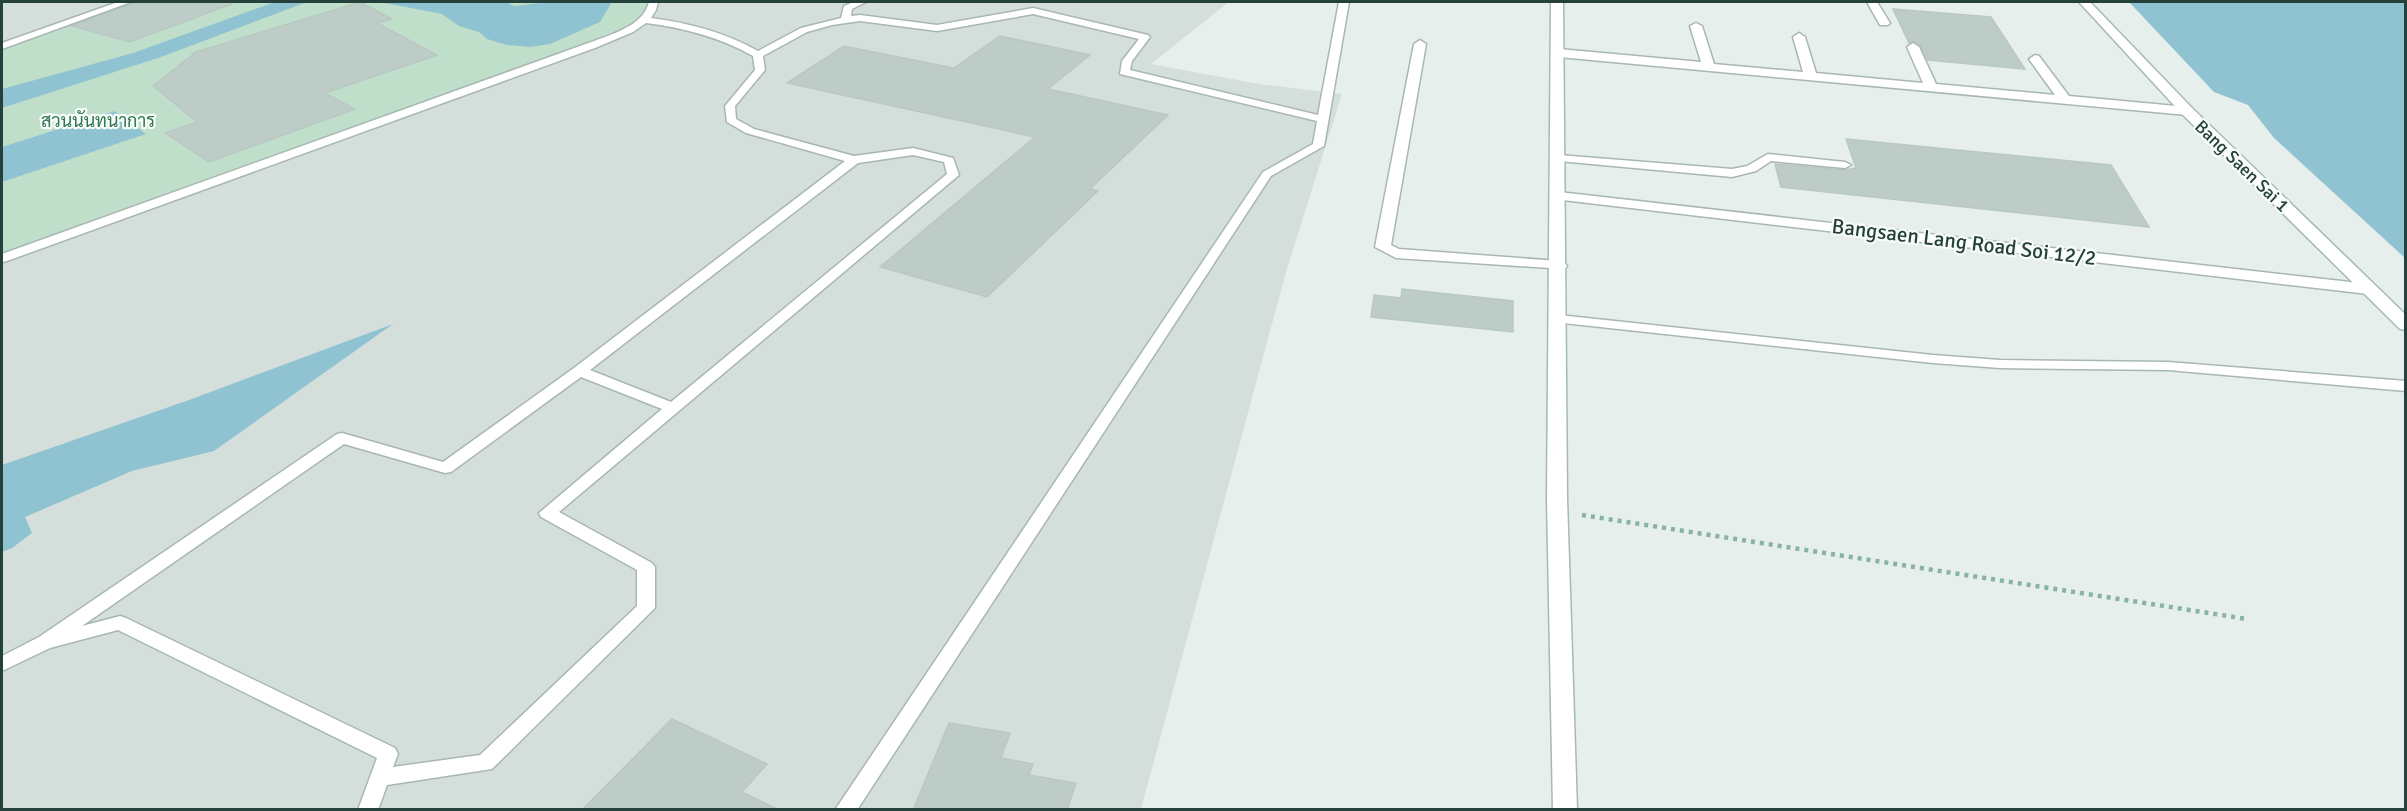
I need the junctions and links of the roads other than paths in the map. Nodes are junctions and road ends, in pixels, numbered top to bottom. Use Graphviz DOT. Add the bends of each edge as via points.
graph roads {
  1 [pos="126,2"];
  2 [pos="653,2"];
  3 [pos="861,2"];
  4 [pos="1344,2"];
  5 [pos="1557,2"];
  6 [pos="1872,2"];
  7 [pos="2084,2"];
  8 [pos="645,20"];
  9 [pos="846,20"];
  10 [pos="1884,23"];
  11 [pos="1696,26"];
  12 [pos="1799,37"];
  13 [pos="1420,44"];
  14 [pos="2,46"];
  15 [pos="1913,46"];
  16 [pos="1559,54"];
  17 [pos="758,55"];
  18 [pos="2035,59"];
  19 [pos="1709,67"];
  20 [pos="1811,77"];
  21 [pos="1932,88"];
  22 [pos="2065,100"];
  23 [pos="2187,111"];
  24 [pos="1323,119"];
  25 [pos="1559,158"];
  26 [pos="854,160"];
  27 [pos="1845,165"];
  28 [pos="1559,196"];
  29 [pos="2,258"];
  30 [pos="1559,266"];
  31 [pos="2368,289"];
  32 [pos="1559,319"];
  33 [pos="2406,326"];
  34 [pos="579,371"];
  35 [pos="2406,386"];
  36 [pos="673,408"];
  37 [pos="45,642"];
  38 [pos="2,664"];
  39 [pos="380,777"];
  40 [pos="368,810"];
  41 [pos="845,810"];
  42 [pos="1565,810"];
  1 -- 14 [label="lane"];
  2 -- 8 [label="lane"];
  3 -- 9 [label="lane" via="847,8"];
  4 -- 24 [label="lane"];
  5 -- 16 [label="street"];
  6 -- 10 [label="street"];
  7 -- 23 [label="street, Bang Saen Sai 1"];
  8 -- 17 [label="lane" via="688,26 730,38"];
  8 -- 29 [label="lane" via="580,50"];
  9 -- 17 [label="lane" via="804,30"];
  9 -- 24 [label="lane" via="860,18 937,27 1034,11 1145,37 1127,61 1124,72"];
  11 -- 19 [label="street"];
  12 -- 20 [label="street"];
  13 -- 30 [label="street" via="1383,247 1396,253"];
  15 -- 21 [label="street"];
  16 -- 19 [label="street"];
  16 -- 25 [label="street"];
  17 -- 26 [label="lane" via="760,69 730,105 731,120 750,131"];
  18 -- 22 [label="street"];
  19 -- 20 [label="street"];
  20 -- 21 [label="street"];
  21 -- 22 [label="street"];
  22 -- 23 [label="street"];
  23 -- 31 [label="street, Bang Saen Sai 1"];
  24 -- 41 [label="lane" via="1318,146 1267,174"];
  25 -- 27 [label="lane" via="1732,173 1747,171 1768,158"];
  25 -- 28 [label="street"];
  26 -- 34 [label="lane"];
  26 -- 36 [label="lane" via="927,151 949,160 953,175"];
  28 -- 30 [label="street"];
  28 -- 31 [label="street, Bangsaen Lang Road Soi 12/2"];
  30 -- 32 [label="street"];
  31 -- 33 [label="street, Bang Saen Sai 1"];
  32 -- 35 [label="lane" via="1944,360 2168,366"];
  32 -- 42 [label="street" via="1557,511"];
  34 -- 36 [label="lane"];
  34 -- 37 [label="lane" via="446,468 342,438"];
  36 -- 39 [label="lane" via="547,513 646,567 646,608 485,763"];
  37 -- 38 [label="lane"];
  37 -- 39 [label="lane" via="120,623 388,754"];
  39 -- 40 [label="lane"];
}
